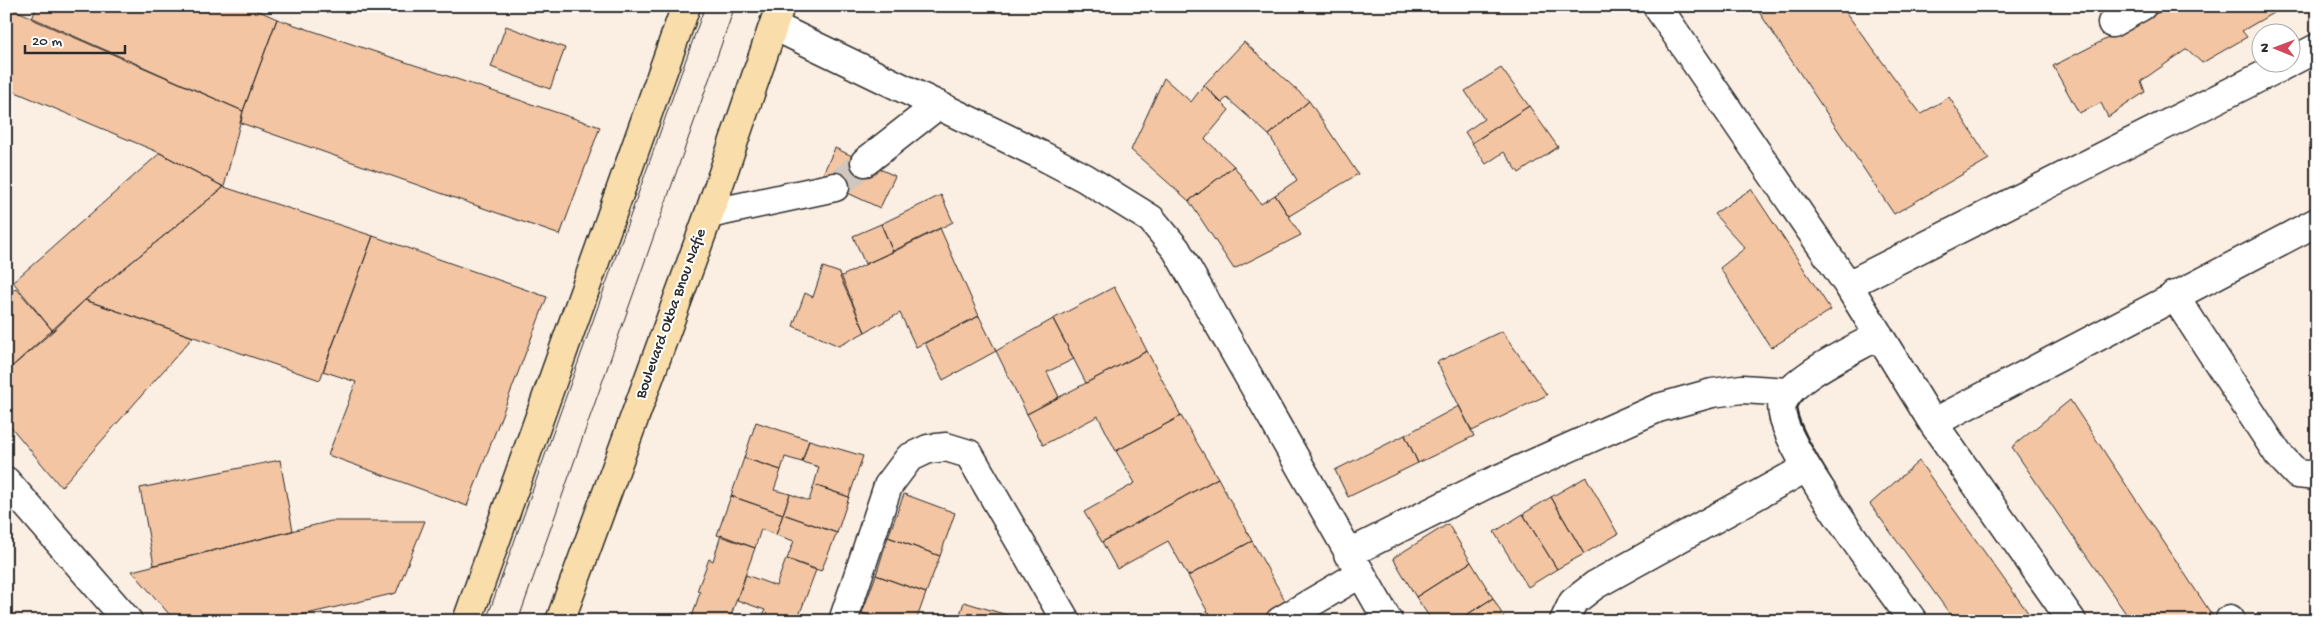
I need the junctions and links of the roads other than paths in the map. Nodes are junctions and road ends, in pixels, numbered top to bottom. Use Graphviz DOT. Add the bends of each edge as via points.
graph roads {
  1 [pos="686,6"];
  2 [pos="1657,6"];
  3 [pos="2142,6"];
  4 [pos="777,16"];
  5 [pos="2112,24"];
  6 [pos="2317,48"];
  7 [pos="2300,57"];
  8 [pos="2270,72"];
  9 [pos="938,105"];
  10 [pos="865,162"];
  11 [pos="835,187"];
  12 [pos="709,214"];
  13 [pos="2317,222"];
  14 [pos="1848,285"];
  15 [pos="2174,295"];
  16 [pos="1879,336"];
  17 [pos="1789,392"];
  18 [pos="1932,423"];
  19 [pos="1806,468"];
  20 [pos="2317,476"];
  21 [pos="6,482"];
  22 [pos="1354,564"];
  23 [pos="128,621"];
  24 [pos="467,621"];
  25 [pos="560,621"];
  26 [pos="843,621"];
  27 [pos="1066,621"];
  28 [pos="1280,621"];
  29 [pos="1388,621"];
  30 [pos="1564,621"];
  31 [pos="1913,621"];
  32 [pos="2072,621"];
  1 -- 24 [label="main road"];
  2 -- 14 [label="street"];
  3 -- 5 [label="street"];
  4 -- 9 [label="street"];
  4 -- 12 [label="main road, Boulevard Okba Bnou Nafie"];
  6 -- 7 [label="street"];
  8 -- 14 [label="street"];
  9 -- 10 [label="street"];
  9 -- 22 [label="street" via="1043,156 1124,200 1151,219 1176,249"];
  11 -- 12 [label="street"];
  12 -- 25 [label="main road, Boulevard Okba Bnou Nafie"];
  13 -- 15 [label="street"];
  14 -- 16 [label="street"];
  15 -- 18 [label="street"];
  15 -- 20 [label="street" via="2278,454 2297,474"];
  16 -- 17 [label="street" via="1799,381"];
  16 -- 18 [label="street"];
  17 -- 19 [label="street" via="1782,403 1782,415"];
  17 -- 22 [label="street" via="1742,389 1712,393 1658,408 1485,485"];
  18 -- 32 [label="street"];
  19 -- 30 [label="street" via="1595,584 1573,602"];
  19 -- 31 [label="street"];
  21 -- 23 [label="street"];
  22 -- 28 [label="street"];
  22 -- 29 [label="street"];
  26 -- 27 [label="street" via="888,486 909,458 928,449 946,447 968,454"];
}
